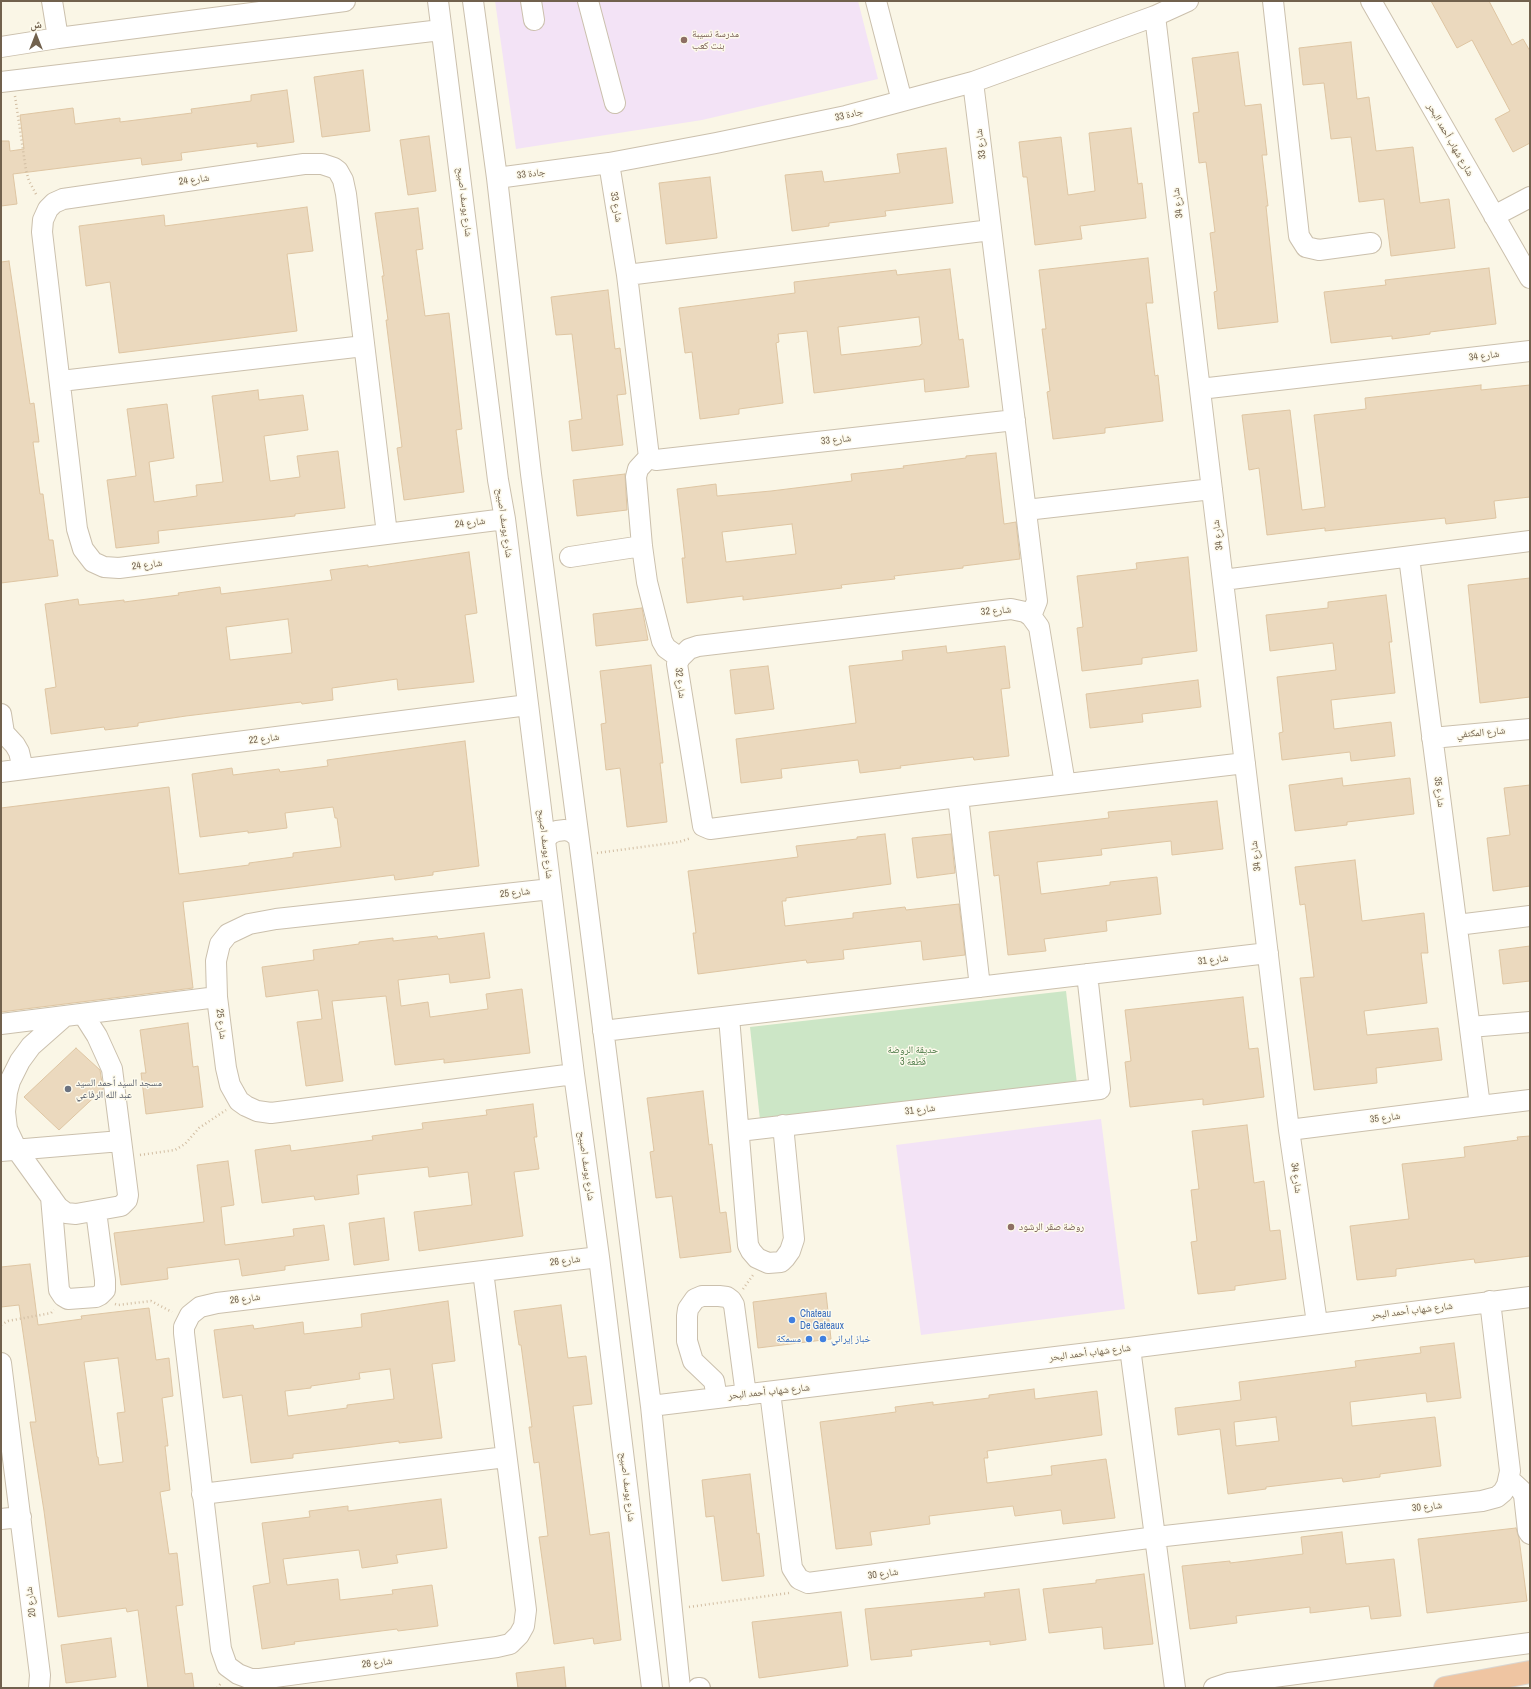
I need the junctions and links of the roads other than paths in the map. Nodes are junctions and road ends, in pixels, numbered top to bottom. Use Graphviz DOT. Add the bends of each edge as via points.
graph roads {
  1 [pos="52,1"];
  2 [pos="345,1"];
  3 [pos="438,1"];
  4 [pos="473,1"];
  5 [pos="588,1"];
  6 [pos="876,1"];
  7 [pos="1188,1"];
  8 [pos="1273,1"];
  9 [pos="1371,1"];
  10 [pos="1155,16"];
  11 [pos="441,30"];
  12 [pos="58,38"];
  13 [pos="1,47"];
  14 [pos="7,82"];
  15 [pos="973,82"];
  16 [pos="902,101"];
  17 [pos="615,103"];
  18 [pos="609,163"];
  19 [pos="497,178"];
  20 [pos="1530,197"];
  21 [pos="1494,216"];
  22 [pos="991,230"];
  23 [pos="1371,243"];
  24 [pos="627,275"];
  25 [pos="1530,278"];
  26 [pos="364,346"];
  27 [pos="1530,351"];
  28 [pos="61,381"];
  29 [pos="1200,389"];
  30 [pos="1015,420"];
  31 [pos="649,457"];
  32 [pos="1212,489"];
  33 [pos="1026,510"];
  34 [pos="505,519"];
  35 [pos="388,534"];
  36 [pos="1530,541"];
  37 [pos="642,546"];
  38 [pos="570,557"];
  39 [pos="1409,557"];
  40 [pos="1223,580"];
  41 [pos="1031,616"];
  42 [pos="680,658"];
  43 [pos="528,705"];
  44 [pos="2,728"];
  45 [pos="1530,729"];
  46 [pos="1432,738"];
  47 [pos="1245,763"];
  48 [pos="24,769"];
  49 [pos="1,772"];
  50 [pos="1065,784"];
  51 [pos="573,794"];
  52 [pos="958,797"];
  53 [pos="540,798"];
  54 [pos="545,841"];
  55 [pos="580,846"];
  56 [pos="551,889"];
  57 [pos="1530,916"];
  58 [pos="1457,925"];
  59 [pos="1268,953"];
  60 [pos="1087,974"];
  61 [pos="980,987"];
  62 [pos="217,998"];
  63 [pos="74,1015"];
  64 [pos="729,1016"];
  65 [pos="1530,1022"];
  66 [pos="1,1024"];
  67 [pos="1470,1027"];
  68 [pos="603,1031"];
  69 [pos="574,1074"];
  70 [pos="1530,1100"];
  71 [pos="1480,1106"];
  72 [pos="783,1126"];
  73 [pos="1289,1130"];
  74 [pos="739,1131"];
  75 [pos="122,1149"];
  76 [pos="9,1151"];
  77 [pos="51,1197"];
  78 [pos="96,1211"];
  79 [pos="599,1257"];
  80 [pos="483,1271"];
  81 [pos="1530,1296"];
  82 [pos="1490,1301"];
  83 [pos="1317,1323"];
  84 [pos="1130,1348"];
  85 [pos="1,1363"];
  86 [pos="742,1367"];
  87 [pos="705,1372"];
  88 [pos="770,1392"];
  89 [pos="746,1395"];
  90 [pos="717,1398"];
  91 [pos="650,1406"];
  92 [pos="506,1457"];
  93 [pos="1509,1479"];
  94 [pos="202,1494"];
  95 [pos="21,1516"];
  96 [pos="1,1519"];
  97 [pos="1530,1534"];
  98 [pos="1156,1537"];
  99 [pos="1530,1643"];
  100 [pos="1530,1672"];
  101 [pos="1530,1685"];
  102 [pos="39,1688"];
  103 [pos="652,1688"];
  104 [pos="680,1688"];
  105 [pos="1174,1688"];
  106 [pos="1214,1688"];
  107 [pos="1445,1688"];
  108 [pos="1508,1688"];
  1 -- 12 [label="street"];
  2 -- 12 [label="street"];
  3 -- 11 [label="street, شارع يوسف اصبيح"];
  4 -- 19 [label="street"];
  5 -- 17 [label="street"];
  6 -- 16 [label="street"];
  7 -- 10 [label="street, جادة 33"];
  8 -- 23 [label="street" via="1299,236 1306,247 1319,250"];
  9 -- 21 [label="street, شارع شهاب أحمد البحر"];
  10 -- 15 [label="street, جادة 33"];
  10 -- 29 [label="street, شارع 34"];
  11 -- 14 [label="street"];
  11 -- 34 [label="street, شارع يوسف اصبيح"];
  12 -- 13 [label="street"];
  15 -- 16 [label="street, جادة 33"];
  15 -- 22 [label="street, شارع 33"];
  16 -- 18 [label="street, جادة 33" via="846,116"];
  18 -- 19 [label="street, جادة 33"];
  18 -- 24 [label="street, شارع 33"];
  19 -- 51 [label="street" via="531,474"];
  20 -- 21 [label="street"];
  21 -- 25 [label="street, شارع شهاب أحمد البحر"];
  22 -- 24 [label="street"];
  22 -- 30 [label="street, شارع 33"];
  24 -- 31 [label="street, شارع 33"];
  26 -- 28 [label="street"];
  26 -- 28 [label="street, شارع 24" via="345,187 338,171 329,166 304,164 71,198 58,201 48,209 43,220 42,232"];
  26 -- 35 [label="street, شارع 24"];
  27 -- 29 [label="street, شارع 34"];
  28 -- 35 [label="street, شارع 24" via="78,534 82,549 99,566 119,568"];
  29 -- 32 [label="street, شارع 34"];
  30 -- 31 [label="street, شارع 33" via="656,460"];
  30 -- 33 [label="street"];
  31 -- 37 [label="street" via="640,466 636,477"];
  32 -- 33 [label="street"];
  32 -- 40 [label="street, شارع 34"];
  33 -- 41 [label="street" via="1037,601"];
  34 -- 35 [label="street, شارع 24"];
  34 -- 43 [label="street, شارع يوسف اصبيح"];
  36 -- 39 [label="street"];
  37 -- 38 [label="street"];
  37 -- 42 [label="street" via="647,582 662,641 666,648"];
  39 -- 40 [label="street"];
  39 -- 46 [label="street, شارع 35"];
  40 -- 47 [label="street, شارع 34"];
  41 -- 42 [label="street, شارع 32" via="1011,609 713,644 688,650"];
  41 -- 50 [label="street" via="1038,627"];
  42 -- 52 [label="street, شارع 32" via="677,670 703,826 714,830"];
  43 -- 48 [label="street, شارع 22"];
  43 -- 53 [label="street, شارع يوسف اصبيح"];
  44 -- 48 [label="street" via="16,745"];
  45 -- 46 [label="street, شارع المكتفي"];
  46 -- 58 [label="street, شارع 35"];
  47 -- 50 [label="street"];
  47 -- 59 [label="street, شارع 34"];
  48 -- 49 [label="street, شارع 22"];
  50 -- 52 [label="street"];
  51 -- 53 [label="street" via="562,806 554,807"];
  51 -- 55 [label="street"];
  52 -- 61 [label="street"];
  53 -- 54 [label="street, شارع يوسف اصبيح"];
  54 -- 55 [label="street" via="550,834 565,830 572,832"];
  54 -- 56 [label="street, شارع يوسف اصبيح"];
  55 -- 68 [label="street"];
  56 -- 62 [label="street, شارع 25" via="249,924 228,934 220,944 216,961"];
  56 -- 69 [label="street, شارع يوسف اصبيح"];
  57 -- 58 [label="street"];
  58 -- 67 [label="street, شارع 35"];
  59 -- 60 [label="street, شارع 31"];
  59 -- 73 [label="street, شارع 34"];
  60 -- 61 [label="street, شارع 31"];
  60 -- 72 [label="street, شارع 31" via="1100,1089"];
  61 -- 64 [label="street, شارع 31"];
  62 -- 63 [label="street"];
  62 -- 69 [label="street, شارع 25" via="227,1074 232,1090 239,1101 252,1110 263,1113"];
  63 -- 66 [label="street"];
  63 -- 75 [label="street" via="97,1036 112,1068"];
  63 -- 76 [label="street" via="31,1046 10,1080 5,1101"];
  64 -- 68 [label="street, شارع 31"];
  64 -- 74 [label="street"];
  65 -- 67 [label="street"];
  67 -- 71 [label="street, شارع 35"];
  68 -- 91 [label="street"];
  69 -- 79 [label="street, شارع يوسف اصبيح"];
  70 -- 71 [label="street, شارع 35"];
  71 -- 73 [label="street, شارع 35"];
  72 -- 74 [label="street, شارع 31"];
  72 -- 74 [label="street" via="794,1239 790,1251 781,1262 762,1261 754,1255 748,1245"];
  73 -- 83 [label="street, شارع 34"];
  75 -- 76 [label="street"];
  75 -- 78 [label="street" via="127,1200 122,1206"];
  76 -- 77 [label="street"];
  77 -- 78 [label="street" via="66,1213"];
  77 -- 78 [label="street" via="59,1290 63,1296 71,1299 96,1297 103,1292 106,1285"];
  79 -- 80 [label="street, شارع 26"];
  79 -- 103 [label="street, شارع يوسف اصبيح"];
  80 -- 92 [label="street, شارع 26"];
  80 -- 94 [label="street, شارع 26" via="200,1307 186,1320 184,1333"];
  81 -- 82 [label="street, شارع شهاب أحمد البحر"];
  82 -- 83 [label="street, شارع شهاب أحمد البحر"];
  82 -- 93 [label="street"];
  83 -- 84 [label="street, شارع شهاب أحمد البحر"];
  84 -- 88 [label="street, شارع شهاب أحمد البحر"];
  84 -- 98 [label="street"];
  85 -- 95 [label="street, شارع 20"];
  86 -- 87 [label="street"];
  86 -- 87 [label="street" via="734,1305 727,1297 702,1296 688,1309 686,1326 693,1361"];
  86 -- 89 [label="street"];
  87 -- 90 [label="street" via="714,1381"];
  88 -- 89 [label="street, شارع شهاب أحمد البحر"];
  88 -- 98 [label="street, شارع 30" via="792,1568 799,1579 808,1583"];
  89 -- 90 [label="street, شارع شهاب أحمد البحر"];
  90 -- 91 [label="street, شارع شهاب أحمد البحر"];
  91 -- 104 [label="street"];
  92 -- 94 [label="street"];
  92 -- 94 [label="street, شارع 26" via="526,1610 524,1626 515,1640 506,1646 260,1678 238,1674 227,1666 222,1654"];
  93 -- 97 [label="street" via="1524,1495"];
  93 -- 98 [label="street, شارع 30" via="1503,1492 1497,1497 1482,1501"];
  95 -- 96 [label="street"];
  95 -- 102 [label="street, شارع 20" via="40,1675"];
  98 -- 105 [label="street"];
  99 -- 106 [label="street"];
  100 -- 107 [label="highway"];
  101 -- 108 [label="highway"];
}
